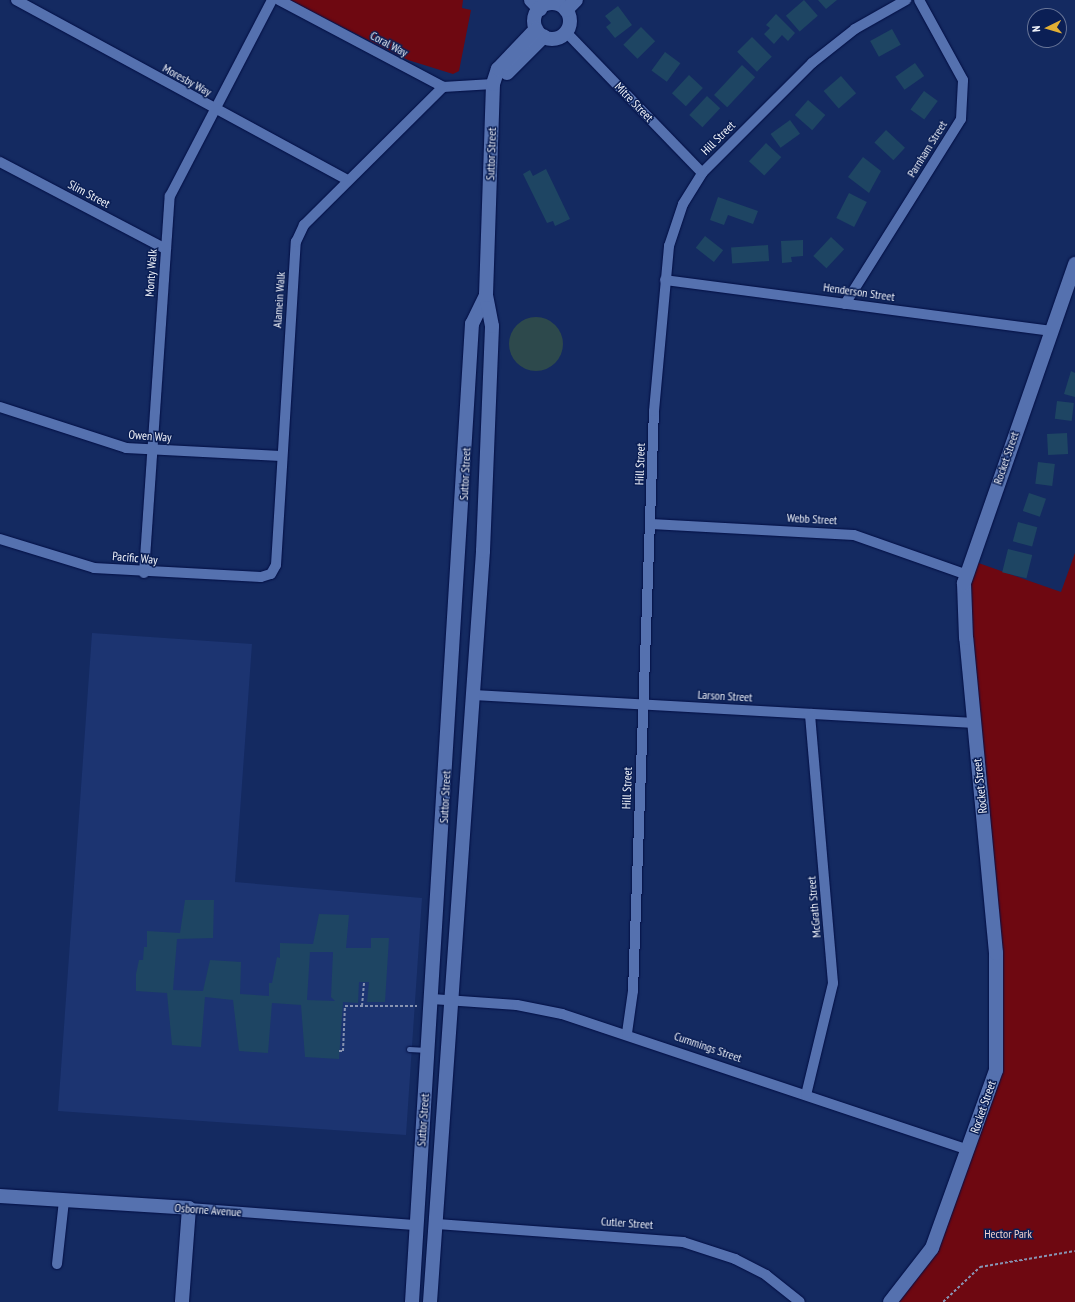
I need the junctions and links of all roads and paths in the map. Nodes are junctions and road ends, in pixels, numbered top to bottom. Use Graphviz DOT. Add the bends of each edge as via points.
graph roads {
  1 [pos="16,0"];
  2 [pos="272,0"];
  3 [pos="279,0"];
  4 [pos="576,0"];
  5 [pos="906,0"];
  6 [pos="920,0"];
  7 [pos="535,4"];
  8 [pos="566,10"];
  9 [pos="540,32"];
  10 [pos="566,32"];
  11 [pos="493,84"];
  12 [pos="443,87"];
  13 [pos="215,110"];
  14 [pos="0,162"];
  15 [pos="702,173"];
  16 [pos="347,180"];
  17 [pos="166,249"];
  18 [pos="1075,264"];
  19 [pos="665,280"];
  20 [pos="486,295"];
  21 [pos="845,304"];
  22 [pos="1051,331"];
  23 [pos="0,407"];
  24 [pos="152,450"];
  25 [pos="281,456"];
  26 [pos="651,524"];
  27 [pos="0,539"];
  28 [pos="144,573"];
  29 [pos="271,574"];
  30 [pos="965,574"];
  31 [pos="474,695"];
  32 [pos="643,705"];
  33 [pos="810,714"];
  34 [pos="974,723"];
  35 [pos="364,982"];
  36 [pos="432,999"];
  37 [pos="453,1000"];
  38 [pos="362,1006"];
  39 [pos="420,1006"];
  40 [pos="627,1033"];
  41 [pos="409,1049"];
  42 [pos="428,1050"];
  43 [pos="339,1051"];
  44 [pos="806,1095"];
  45 [pos="968,1150"];
  46 [pos="0,1196"];
  47 [pos="64,1201"];
  48 [pos="189,1208"];
  49 [pos="437,1224"];
  50 [pos="417,1225"];
  51 [pos="1075,1251"];
  52 [pos="57,1264"];
  53 [pos="182,1302"];
  54 [pos="412,1302"];
  55 [pos="430,1302"];
  56 [pos="800,1302"];
  57 [pos="890,1302"];
  58 [pos="943,1302"];
  1 -- 13 [label="street, Moresby Way"];
  2 -- 13 [label="street, Monty Walk"];
  3 -- 12 [label="street, Coral Way"];
  4 -- 8 [label="main road"];
  5 -- 15 [label="street, Hill Street" via="855,29 812,63"];
  6 -- 21 [label="street, Parnham Street" via="963,80 961,119"];
  7 -- 8 [label="main road" via="556,4"];
  7 -- 9 [label="main road" via="535,18"];
  8 -- 10 [label="main road" via="570,21"];
  9 -- 10 [label="main road" via="553,39"];
  9 -- 11 [label="main road, Suttor Street" via="498,69"];
  10 -- 15 [label="street, Mitre Street"];
  11 -- 12 [label="street"];
  11 -- 20 [label="main road, Suttor Street"];
  12 -- 16 [label="street, Alamein Walk"];
  13 -- 16 [label="street, Moresby Way"];
  13 -- 17 [label="street, Monty Walk" via="170,196"];
  14 -- 17 [label="street, Slim Street"];
  15 -- 19 [label="street, Hill Street" via="683,204 669,246"];
  16 -- 25 [label="street, Alamein Walk" via="304,225 296,242"];
  17 -- 24 [label="street, Monty Walk"];
  18 -- 22 [label="main road, Rocket Street"];
  19 -- 21 [label="street, Henderson Street"];
  19 -- 26 [label="street, Hill Street" via="657,356"];
  20 -- 31 [label="main road, Suttor Street" via="492,326"];
  20 -- 36 [label="main road, Suttor Street" via="472,324"];
  21 -- 22 [label="street, Henderson Street"];
  22 -- 30 [label="main road, Rocket Street"];
  23 -- 24 [label="street, Owen Way" via="126,448"];
  24 -- 25 [label="street, Owen Way"];
  24 -- 28 [label="street, Monty Walk"];
  25 -- 29 [label="street, Alamein Walk" via="276,565"];
  26 -- 30 [label="street, Webb Street" via="854,535"];
  26 -- 32 [label="street, Hill Street"];
  27 -- 28 [label="street, Pacific Way" via="94,568"];
  28 -- 29 [label="street, Pacific Way" via="261,577"];
  30 -- 34 [label="main road, Rocket Street" via="965,615"];
  31 -- 32 [label="street, Larson Street"];
  31 -- 37 [label="main road, Suttor Street"];
  32 -- 33 [label="street, Larson Street"];
  32 -- 40 [label="street, Hill Street" via="633,991"];
  33 -- 34 [label="street, Larson Street"];
  33 -- 44 [label="street, McGrath Street" via="834,983"];
  34 -- 45 [label="main road, Rocket Street" via="996,952 998,1037 996,1070"];
  35 -- 38 [label="path"];
  36 -- 37 [label="street, Cummings Street"];
  36 -- 42 [label="main road, Suttor Street"];
  37 -- 40 [label="street, Cummings Street" via="528,1007"];
  37 -- 49 [label="main road, Suttor Street"];
  38 -- 39 [label="path"];
  38 -- 43 [label="path" via="345,1006 342,1051"];
  40 -- 44 [label="street, Cummings Street"];
  41 -- 42 [label="lane"];
  42 -- 50 [label="main road, Suttor Street"];
  44 -- 45 [label="street, Cummings Street"];
  45 -- 57 [label="main road, Rocket Street" via="932,1248"];
  46 -- 47 [label="main road, Osborne Avenue"];
  47 -- 48 [label="main road, Osborne Avenue"];
  47 -- 52 [label="street"];
  48 -- 50 [label="street, Osborne Avenue"];
  48 -- 53 [label="main road"];
  49 -- 55 [label="main road, Suttor Street"];
  49 -- 56 [label="street, Cutler Street" via="684,1242 735,1259 760,1272"];
  50 -- 54 [label="main road, Suttor Street"];
  51 -- 58 [label="path" via="980,1267"];
}
